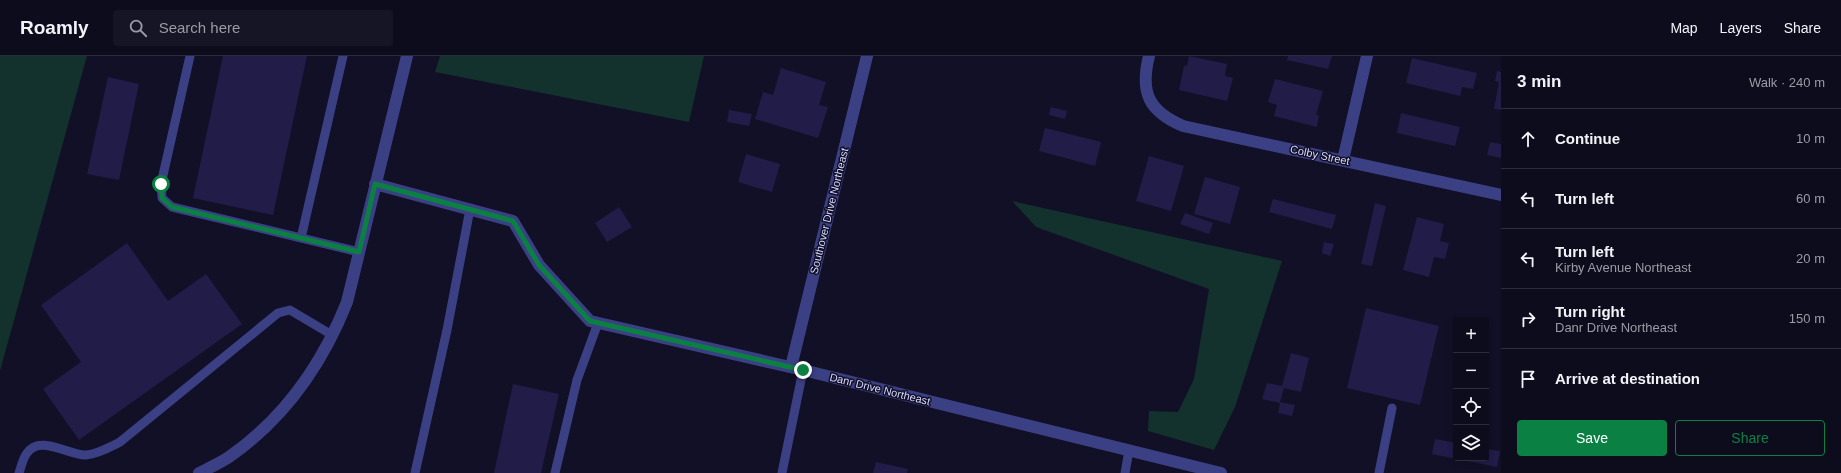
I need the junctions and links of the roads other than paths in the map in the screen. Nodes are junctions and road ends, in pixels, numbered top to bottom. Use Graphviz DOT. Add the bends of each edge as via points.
graph roads {
  1 [pos="190,56"];
  2 [pos="343,56"];
  3 [pos="407,56"];
  4 [pos="867,56"];
  5 [pos="1149,56"];
  6 [pos="1367,56"];
  7 [pos="1342,160"];
  8 [pos="375,184"];
  9 [pos="1501,195"];
  10 [pos="470,209"];
  11 [pos="301,238"];
  12 [pos="359,252"];
  13 [pos="598,323"];
  14 [pos="332,335"];
  15 [pos="791,367"];
  16 [pos="803,370"];
  17 [pos="1392,408"];
  18 [pos="1129,450"];
  19 [pos="19,473"];
  20 [pos="199,473"];
  21 [pos="415,473"];
  22 [pos="555,473"];
  23 [pos="782,473"];
  24 [pos="1125,473"];
  25 [pos="1221,473"];
  26 [pos="1379,473"];
  1 -- 11 [label="lane" via="161,184 162,198 172,207"];
  2 -- 11 [label="lane"];
  3 -- 8 [label="street"];
  4 -- 15 [label="street, Southover Drive Northeast"];
  5 -- 7 [label="street, Colby Street" via="1145,70 1149,99 1166,119 1183,126"];
  6 -- 7 [label="street"];
  7 -- 9 [label="street, Colby Street"];
  8 -- 10 [label="street, Danr Drive Northeast"];
  8 -- 12 [label="street"];
  10 -- 13 [label="street, Danr Drive Northeast" via="513,221 539,265 590,321"];
  10 -- 21 [label="lane"];
  11 -- 12 [label="lane"];
  12 -- 14 [label="street" via="347,302"];
  13 -- 15 [label="street, Danr Drive Northeast"];
  13 -- 22 [label="lane" via="577,380"];
  14 -- 19 [label="lane" via="290,310 278,313 120,442 85,455 53,446 37,447 28,452"];
  14 -- 20 [label="street" via="299,391 274,420 228,457"];
  15 -- 16 [label="street, Danr Drive Northeast"];
  16 -- 18 [label="street, Danr Drive Northeast"];
  16 -- 23 [label="lane"];
  17 -- 26 [label="lane"];
  18 -- 24 [label="lane"];
  18 -- 25 [label="street, Danr Drive Northeast"];
}
